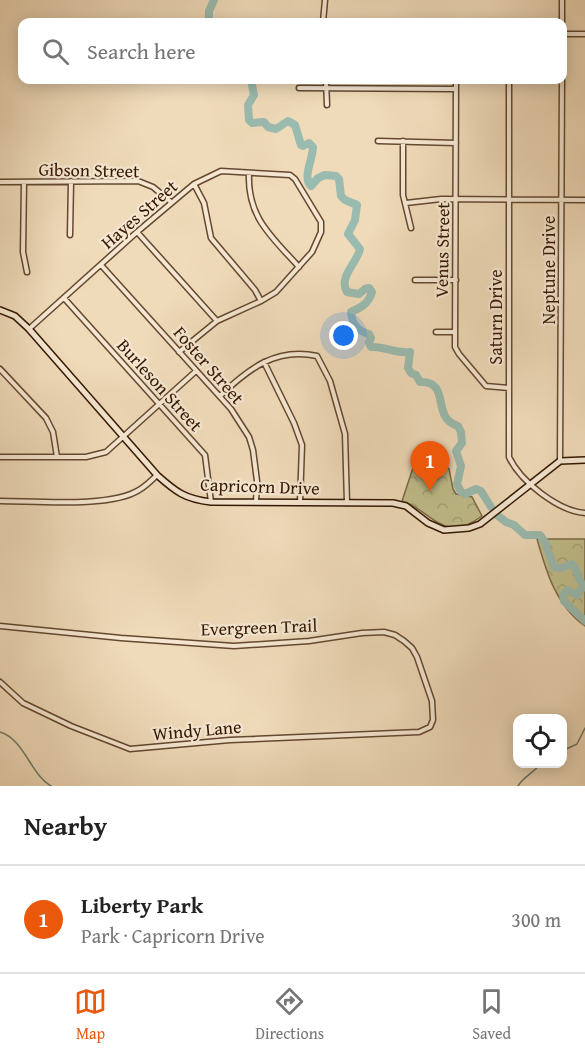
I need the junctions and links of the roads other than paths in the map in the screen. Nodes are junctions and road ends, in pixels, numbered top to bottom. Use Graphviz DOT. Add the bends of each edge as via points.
graph roads {
  1 [pos="325,0"];
  2 [pos="562,0"];
  3 [pos="323,18"];
  4 [pos="562,18"];
  5 [pos="567,34"];
  6 [pos="585,34"];
  7 [pos="326,84"];
  8 [pos="456,84"];
  9 [pos="509,84"];
  10 [pos="562,84"];
  11 [pos="299,88"];
  12 [pos="327,89"];
  13 [pos="456,89"];
  14 [pos="327,105"];
  15 [pos="378,141"];
  16 [pos="403,141"];
  17 [pos="456,143"];
  18 [pos="249,173"];
  19 [pos="70,181"];
  20 [pos="0,182"];
  21 [pos="24,182"];
  22 [pos="194,184"];
  23 [pos="456,199"];
  24 [pos="509,200"];
  25 [pos="562,200"];
  26 [pos="585,200"];
  27 [pos="171,202"];
  28 [pos="406,203"];
  29 [pos="411,228"];
  30 [pos="137,232"];
  31 [pos="70,236"];
  32 [pos="102,265"];
  33 [pos="299,267"];
  34 [pos="27,272"];
  35 [pos="415,280"];
  36 [pos="456,280"];
  37 [pos="64,298"];
  38 [pos="261,301"];
  39 [pos="0,310"];
  40 [pos="217,321"];
  41 [pos="29,329"];
  42 [pos="436,332"];
  43 [pos="455,332"];
  44 [pos="179,352"];
  45 [pos="264,362"];
  46 [pos="0,369"];
  47 [pos="196,371"];
  48 [pos="509,388"];
  49 [pos="219,396"];
  50 [pos="160,404"];
  51 [pos="123,437"];
  52 [pos="0,456"];
  53 [pos="57,457"];
  54 [pos="585,459"];
  55 [pos="560,461"];
  56 [pos="158,475"];
  57 [pos="530,485"];
  58 [pos="0,501"];
  59 [pos="211,502"];
  60 [pos="256,502"];
  61 [pos="300,502"];
  62 [pos="347,503"];
  63 [pos="585,513"];
  64 [pos="0,626"];
  65 [pos="0,682"];
  66 [pos="414,732"];
  1 -- 3 [label="street"];
  2 -- 4 [label="street"];
  5 -- 6 [label="street"];
  7 -- 12 [label="street"];
  8 -- 13 [label="street, Venus Street"];
  9 -- 24 [label="street, Saturn Drive"];
  10 -- 25 [label="street, Neptune Drive"];
  11 -- 12 [label="street"];
  12 -- 13 [label="street"];
  12 -- 14 [label="street"];
  13 -- 17 [label="street, Venus Street"];
  15 -- 16 [label="street"];
  16 -- 17 [label="street"];
  16 -- 28 [label="street"];
  17 -- 23 [label="street, Venus Street"];
  18 -- 22 [label="street, Hayes Street" via="221,171"];
  18 -- 33 [label="street" via="250,197 261,226"];
  18 -- 33 [label="street, Hayes Street" via="290,175 321,222 312,252"];
  19 -- 21 [label="street, Gibson Street"];
  19 -- 27 [label="street, Gibson Street" via="138,181"];
  19 -- 31 [label="street"];
  20 -- 21 [label="street, Gibson Street"];
  21 -- 34 [label="street" via="23,252"];
  22 -- 27 [label="street, Hayes Street"];
  22 -- 38 [label="street" via="204,203 211,238"];
  23 -- 24 [label="street"];
  23 -- 28 [label="street"];
  23 -- 36 [label="street, Venus Street"];
  24 -- 25 [label="street"];
  24 -- 48 [label="street, Saturn Drive"];
  25 -- 26 [label="street"];
  25 -- 55 [label="street, Neptune Drive"];
  27 -- 30 [label="street, Hayes Street"];
  28 -- 29 [label="street"];
  30 -- 32 [label="street, Hayes Street"];
  30 -- 40 [label="street"];
  32 -- 37 [label="street, Hayes Street"];
  32 -- 44 [label="street, Foster Street"];
  33 -- 38 [label="street" via="276,292"];
  35 -- 36 [label="street"];
  36 -- 43 [label="street, Venus Street"];
  37 -- 41 [label="street, Hayes Street"];
  37 -- 50 [label="street, Burleson Street"];
  38 -- 40 [label="street"];
  39 -- 41 [label="street, Capricorn Drive" via="15,316"];
  40 -- 44 [label="street"];
  41 -- 51 [label="street, Capricorn Drive"];
  42 -- 43 [label="street"];
  43 -- 48 [label="street, Venus Street" via="455,347 482,383"];
  44 -- 47 [label="street, Foster Street"];
  45 -- 49 [label="street"];
  45 -- 61 [label="street" via="302,445"];
  45 -- 62 [label="street" via="301,353 317,356 330,381 345,434"];
  46 -- 53 [label="street" via="46,418"];
  47 -- 49 [label="street, Foster Street"];
  47 -- 50 [label="street"];
  48 -- 57 [label="street, Saturn Drive" via="509,457"];
  49 -- 60 [label="street, Foster Street" via="249,437"];
  50 -- 51 [label="street"];
  50 -- 59 [label="street, Burleson Street" via="205,455"];
  51 -- 53 [label="street" via="106,452"];
  51 -- 56 [label="street, Capricorn Drive"];
  52 -- 53 [label="street"];
  54 -- 55 [label="street"];
  55 -- 57 [label="street, Capricorn Drive"];
  56 -- 58 [label="street" via="140,490 117,499"];
  56 -- 59 [label="street, Capricorn Drive" via="176,492 193,500"];
  57 -- 62 [label="street, Capricorn Drive" via="480,525 455,531 428,523 406,506"];
  57 -- 63 [label="street, Saturn Drive" via="563,508"];
  59 -- 60 [label="street, Capricorn Drive"];
  60 -- 61 [label="street, Capricorn Drive"];
  61 -- 62 [label="street, Capricorn Drive"];
  64 -- 66 [label="street, Evergreen Trail" via="234,645 384,632 412,648 432,700 431,725"];
  65 -- 66 [label="street, Windy Lane" via="23,704 129,748"];
}
